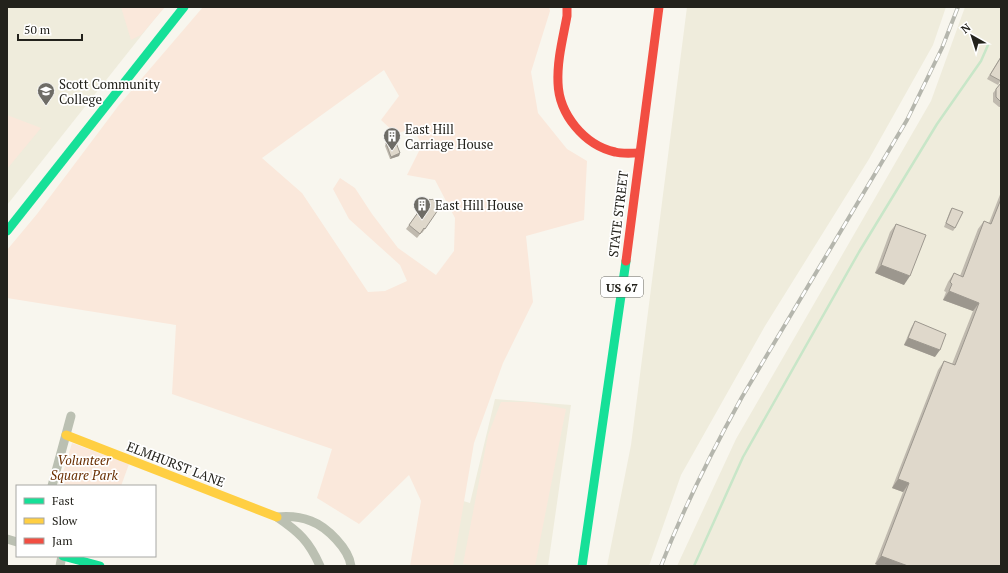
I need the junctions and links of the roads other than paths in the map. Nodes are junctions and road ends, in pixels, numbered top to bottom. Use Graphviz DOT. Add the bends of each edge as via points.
graph roads {
  1 [pos="184,7"];
  2 [pos="567,7"];
  3 [pos="659,7"];
  4 [pos="639,153"];
  5 [pos="7,230"];
  6 [pos="70,416"];
  7 [pos="66,435"];
  8 [pos="52,485"];
  9 [pos="277,517"];
  10 [pos="66,557"];
  11 [pos="100,566"];
  12 [pos="320,566"];
  13 [pos="350,566"];
  14 [pos="582,566"];
  1 -- 5 [label="street"];
  2 -- 4 [label="street" via="559,70 559,91 565,110 577,129 593,143 613,152"];
  3 -- 4 [label="street, STATE STREET / US 67"];
  4 -- 14 [label="street, STATE STREET / US 67"];
  6 -- 7 [label="street"];
  7 -- 8 [label="street"];
  7 -- 9 [label="street, ELMHURST LANE"];
  9 -- 12 [label="street, ELMHURST LANE" via="306,540"];
  9 -- 13 [label="street, ELMHURST LANE" via="311,521 322,528 347,552"];
  10 -- 11 [label="street"];
}
